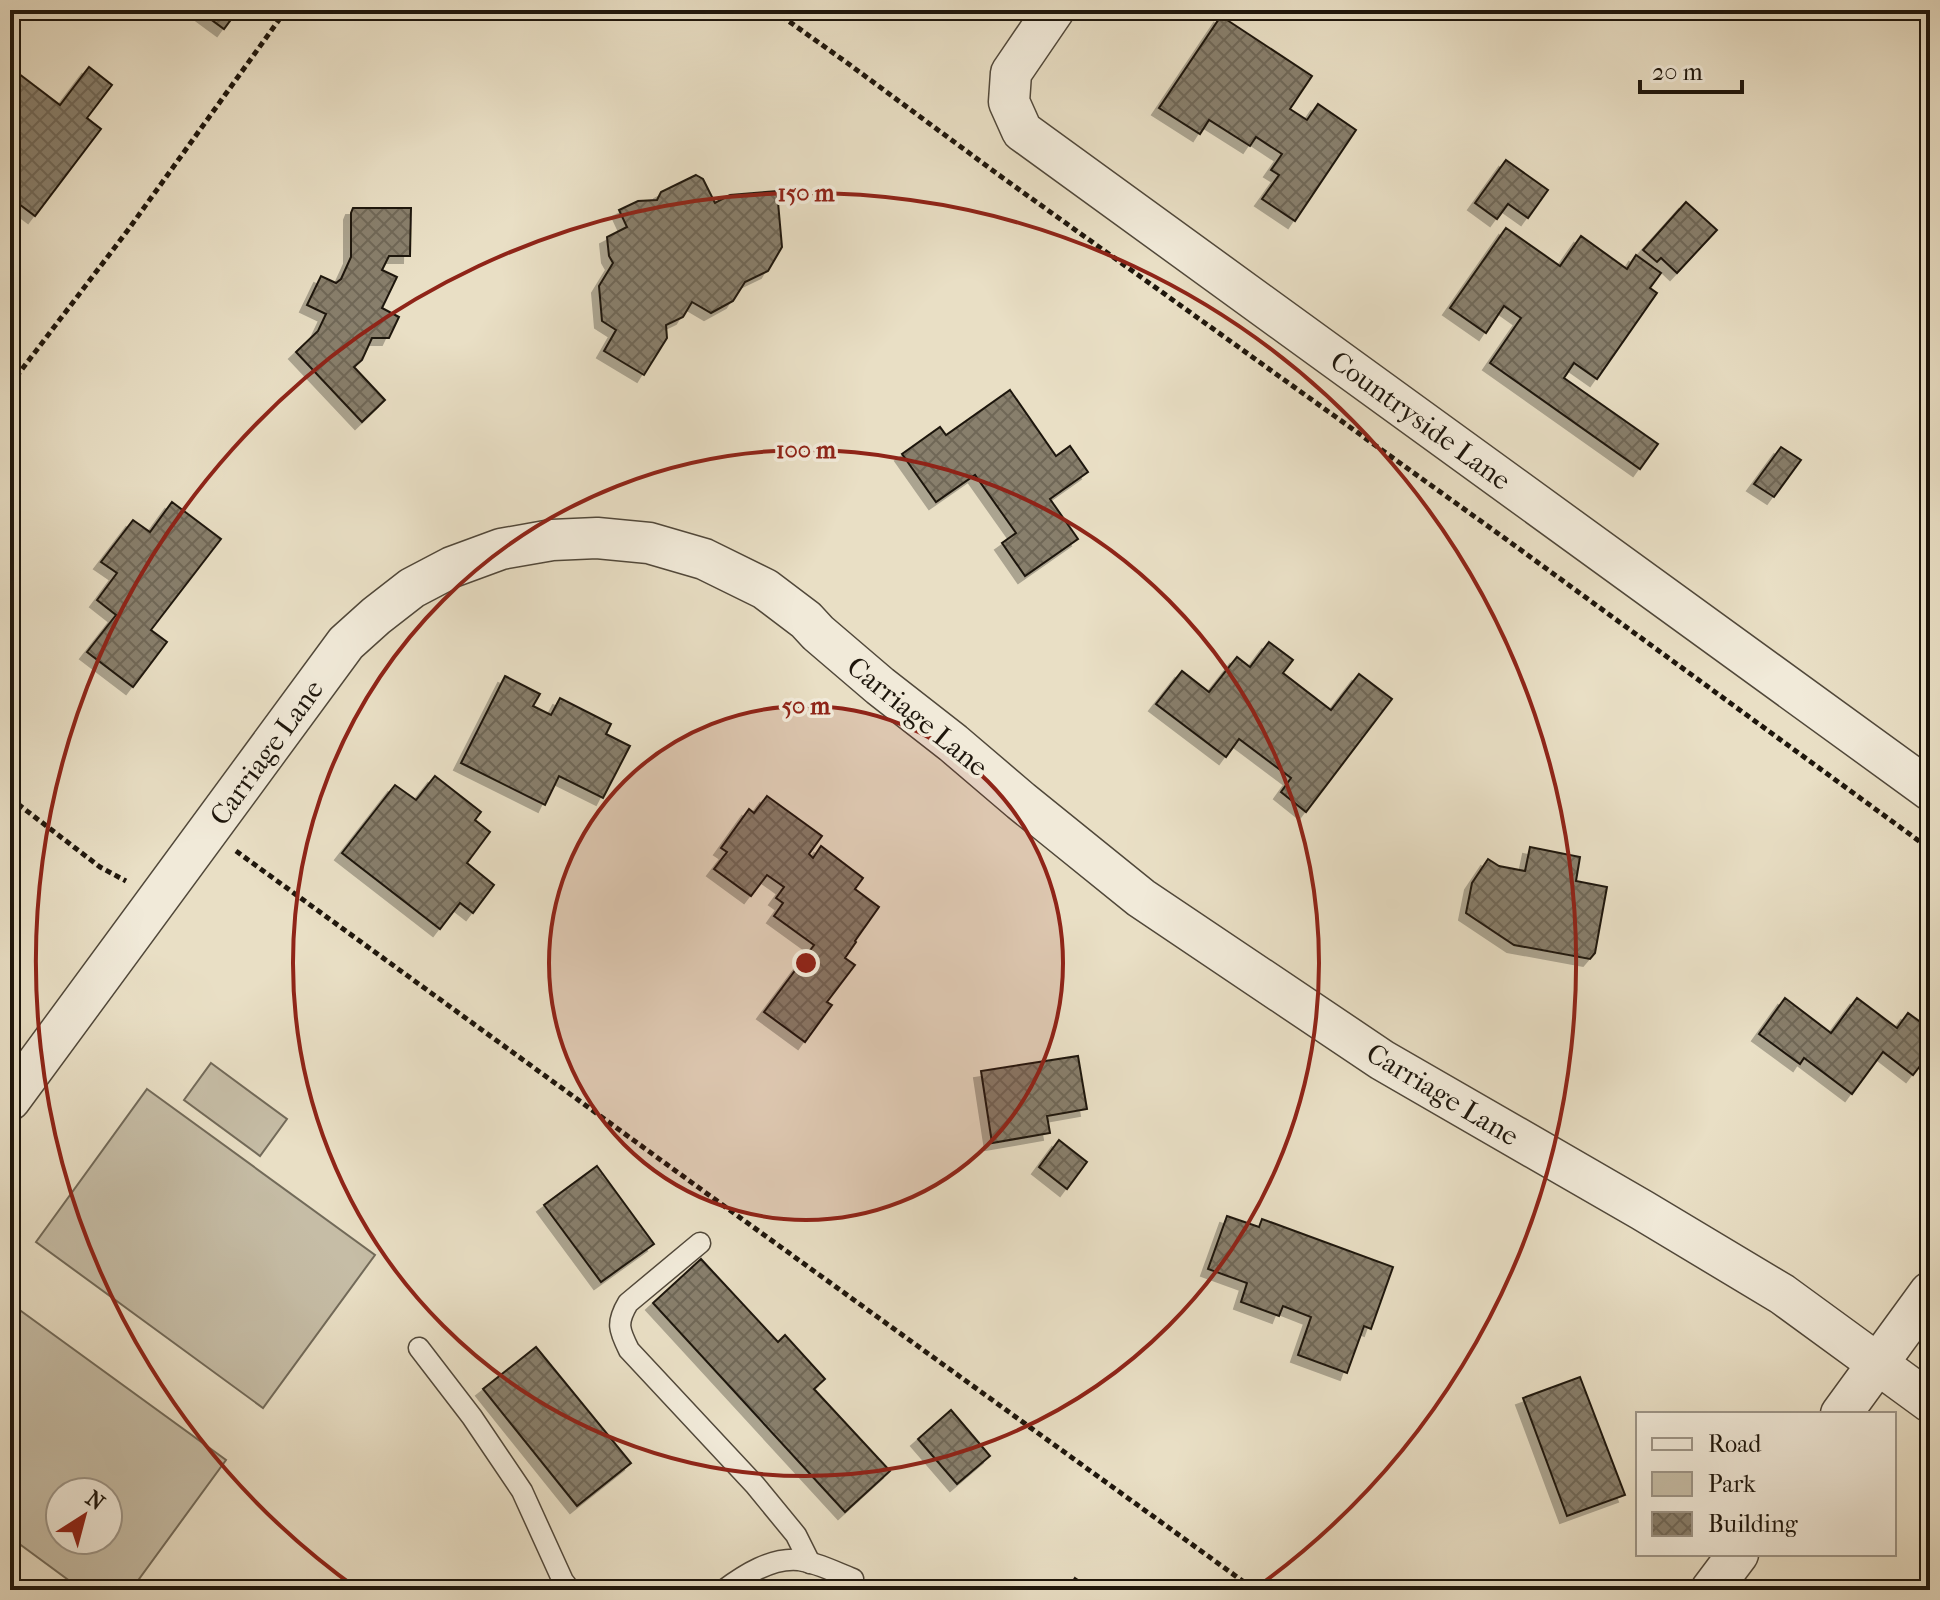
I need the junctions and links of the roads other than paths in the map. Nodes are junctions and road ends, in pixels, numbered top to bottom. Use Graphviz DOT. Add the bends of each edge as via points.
graph roads {
  1 [pos="1054,10"];
  2 [pos="1930,790"];
  3 [pos="10,1100"];
  4 [pos="700,1243"];
  5 [pos="1930,1292"];
  6 [pos="419,1348"];
  7 [pos="1878,1363"];
  8 [pos="1930,1402"];
  9 [pos="1842,1412"];
  10 [pos="1736,1556"];
  11 [pos="810,1563"];
  12 [pos="853,1579"];
  13 [pos="570,1590"];
  14 [pos="724,1590"];
  15 [pos="1711,1590"];
  1 -- 2 [label="street, Countryside Lane" via="1011,73 1009,102 1022,131"];
  3 -- 7 [label="street, Carriage Lane" via="346,643 376,616 412,588 501,549 597,538 649,543 704,559 765,589 1141,898 1382,1060 1772,1288"];
  4 -- 11 [label="lane" via="628,1303 619,1324 622,1336 629,1350 755,1485 796,1535"];
  5 -- 7 [label="street"];
  6 -- 13 [label="lane" via="522,1491"];
  7 -- 8 [label="street, Carriage Lane"];
  7 -- 9 [label="street"];
  10 -- 15 [label="street"];
  11 -- 12 [label="lane"];
  11 -- 14 [label="lane" via="769,1564"];
}
